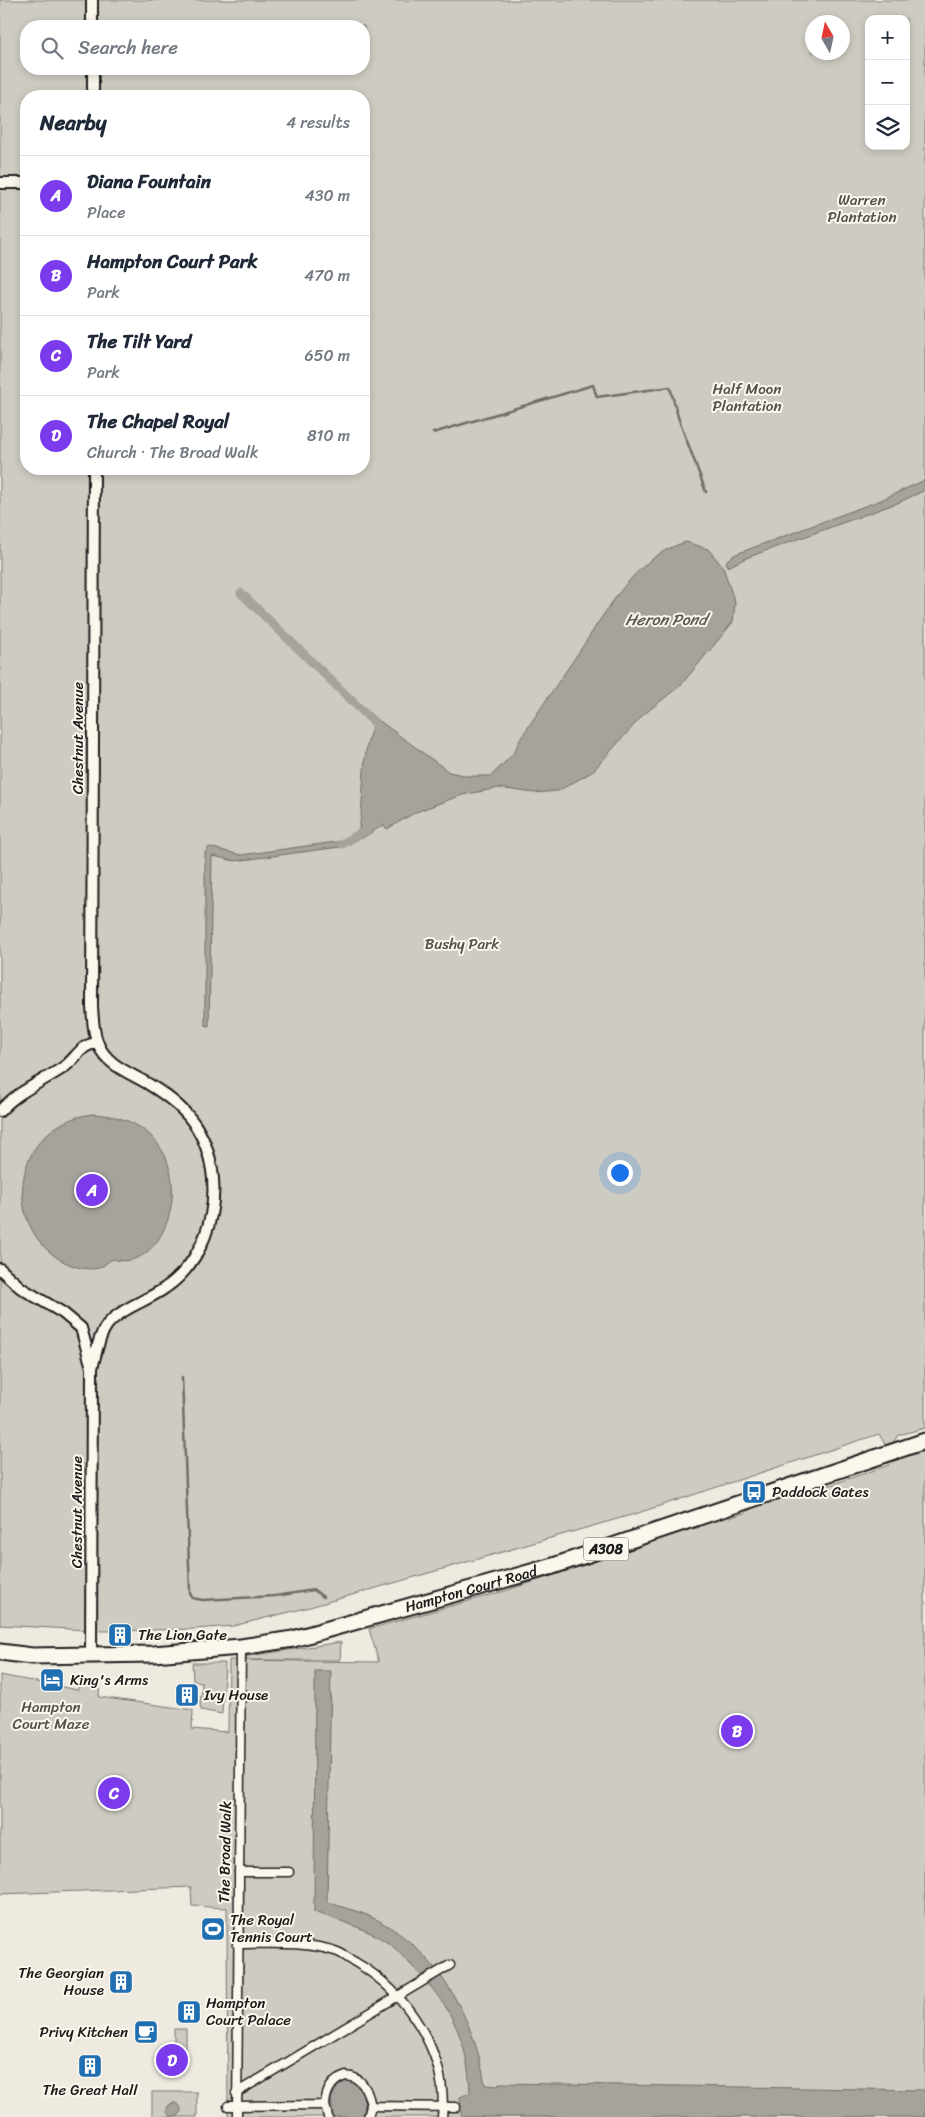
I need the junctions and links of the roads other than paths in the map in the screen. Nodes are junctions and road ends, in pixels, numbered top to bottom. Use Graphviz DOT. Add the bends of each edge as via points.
graph roads {
  1 [pos="92,0"];
  2 [pos="92,20"];
  3 [pos="93,75"];
  4 [pos="93,90"];
  5 [pos="0,183"];
  6 [pos="20,183"];
  7 [pos="94,475"];
  8 [pos="92,1006"];
  9 [pos="98,1044"];
  10 [pos="81,1050"];
  11 [pos="0,1111"];
  12 [pos="0,1269"];
  13 [pos="84,1335"];
  14 [pos="102,1336"];
  15 [pos="92,1368"];
  16 [pos="925,1441"];
  17 [pos="241,1647"];
  18 [pos="0,1652"];
  19 [pos="90,1655"];
  20 [pos="239,1872"];
  21 [pos="289,1872"];
  22 [pos="237,1944"];
  23 [pos="450,1965"];
  24 [pos="399,1996"];
  25 [pos="236,2093"];
  26 [pos="325,2105"];
  27 [pos="232,2106"];
  28 [pos="371,2106"];
  29 [pos="443,2107"];
  30 [pos="456,2107"];
  31 [pos="236,2117"];
  32 [pos="328,2117"];
  33 [pos="368,2117"];
  34 [pos="442,2117"];
  1 -- 2 [label="street"];
  3 -- 4 [label="street"];
  5 -- 6 [label="street"];
  7 -- 8 [label="street, Chestnut Avenue"];
  8 -- 9 [label="street, Chestnut Avenue"];
  8 -- 10 [label="street, Chestnut Avenue"];
  9 -- 10 [label="street, Chestnut Avenue" via="89,1044"];
  9 -- 14 [label="street, Chestnut Avenue" via="116,1067 162,1093 192,1120 209,1157 214,1190 211,1216 193,1259 166,1288 119,1315"];
  10 -- 11 [label="street, Chestnut Avenue" via="64,1067 26,1089"];
  12 -- 13 [label="street, Chestnut Avenue" via="21,1288 74,1320"];
  13 -- 14 [label="street" via="91,1338"];
  13 -- 15 [label="street, Chestnut Avenue"];
  14 -- 15 [label="street, Chestnut Avenue"];
  15 -- 19 [label="street, Chestnut Avenue"];
  16 -- 17 [label="main road, Hampton Court Road / A308" via="553,1566 292,1638"];
  17 -- 19 [label="main road, Hampton Court Road / A308"];
  17 -- 20 [label="street, The Broad Walk"];
  18 -- 19 [label="main road, Hampton Court Road / A308" via="32,1656"];
  20 -- 21 [label="street"];
  20 -- 22 [label="street, The Broad Walk"];
  22 -- 24 [label="street" via="287,1944 336,1951 377,1975"];
  22 -- 25 [label="street, The Broad Walk"];
  23 -- 24 [label="street"];
  24 -- 25 [label="street"];
  24 -- 29 [label="street" via="419,2023 432,2050"];
  25 -- 27 [label="street, The Broad Walk"];
  26 -- 27 [label="street"];
  26 -- 28 [label="street" via="332,2083 346,2076 361,2081"];
  26 -- 32 [label="street"];
  27 -- 31 [label="street, The Broad Walk"];
  28 -- 29 [label="street"];
  28 -- 33 [label="street"];
  29 -- 30 [label="street"];
  29 -- 34 [label="street"];
}
